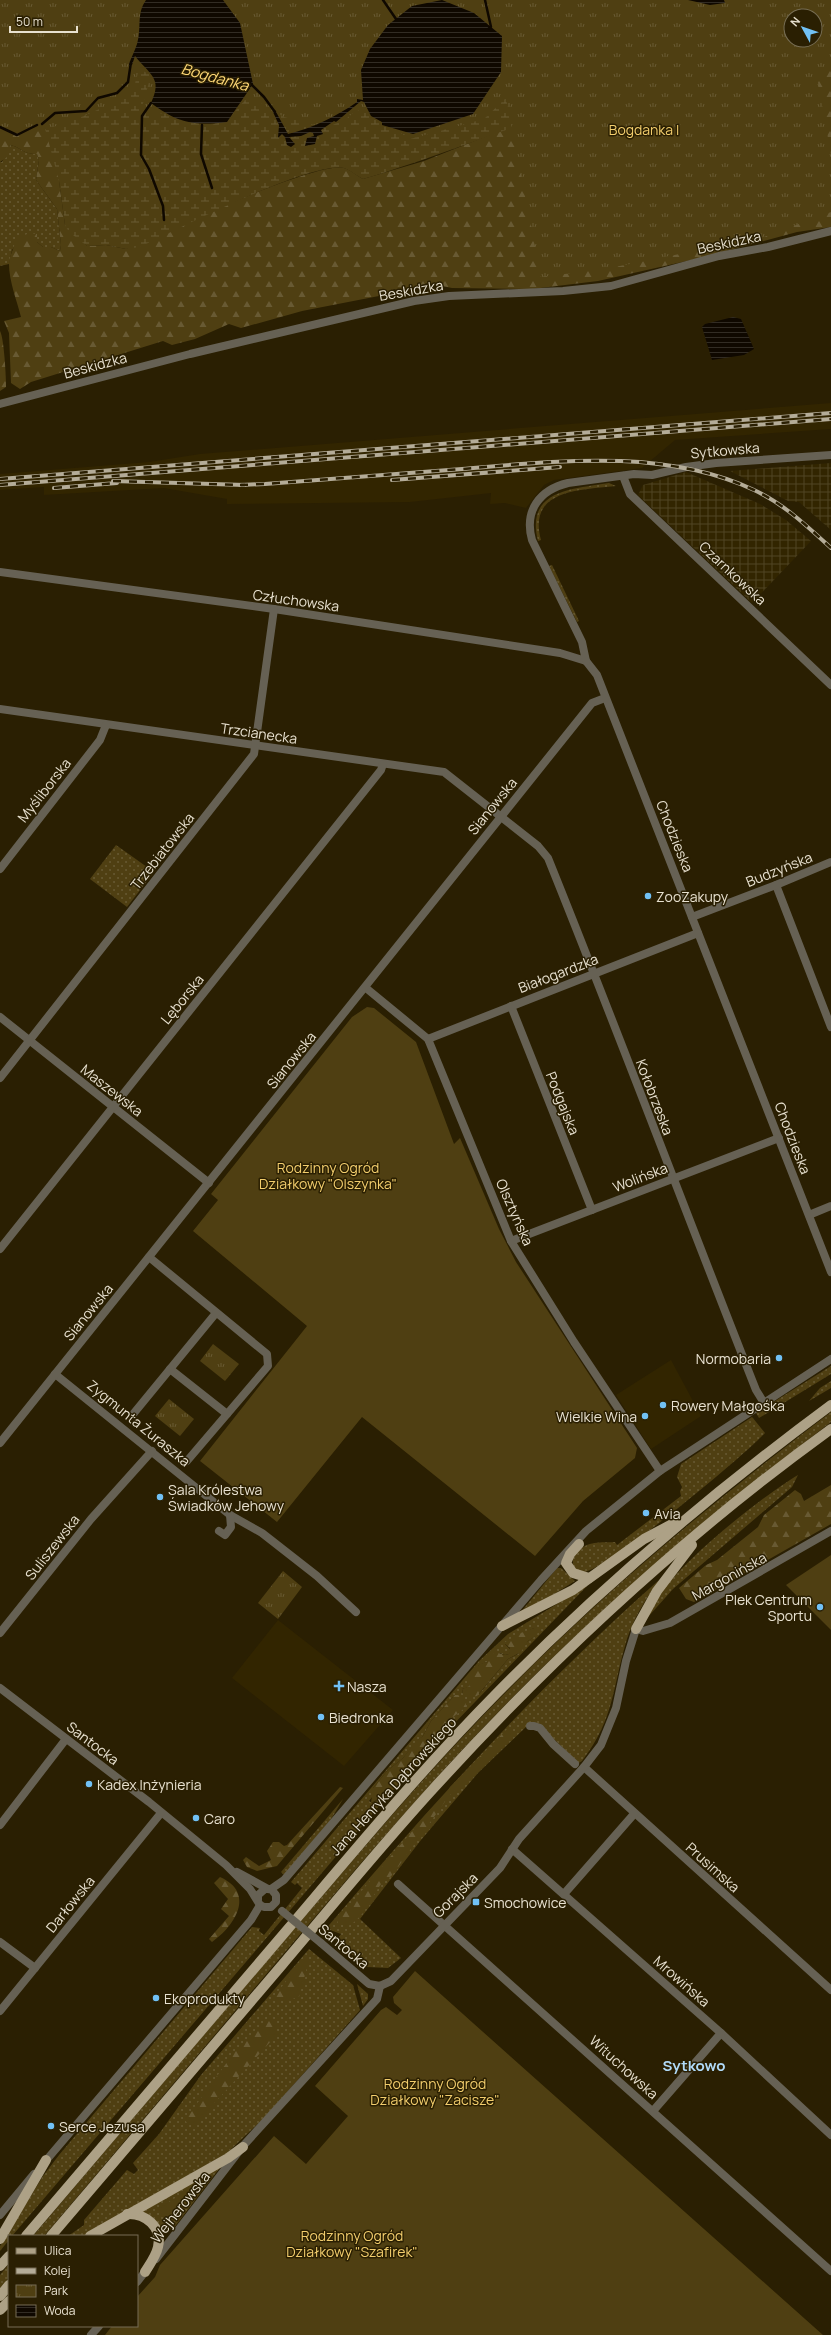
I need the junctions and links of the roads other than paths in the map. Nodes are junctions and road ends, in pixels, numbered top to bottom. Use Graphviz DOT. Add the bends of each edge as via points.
graph roads {
  1 [pos="831,231"];
  2 [pos="0,404"];
  3 [pos="831,455"];
  4 [pos="623,476"];
  5 [pos="0,572"];
  6 [pos="274,609"];
  7 [pos="586,661"];
  8 [pos="831,685"];
  9 [pos="605,698"];
  10 [pos="0,709"];
  11 [pos="106,725"];
  12 [pos="255,746"];
  13 [pos="383,764"];
  14 [pos="500,816"];
  15 [pos="831,862"];
  16 [pos="0,869"];
  17 [pos="776,886"];
  18 [pos="692,917"];
  19 [pos="698,933"];
  20 [pos="595,973"];
  21 [pos="366,988"];
  22 [pos="511,1006"];
  23 [pos="0,1017"];
  24 [pos="831,1027"];
  25 [pos="428,1039"];
  26 [pos="29,1041"];
  27 [pos="0,1078"];
  28 [pos="113,1106"];
  29 [pos="779,1138"];
  30 [pos="672,1179"];
  31 [pos="209,1183"];
  32 [pos="831,1206"];
  33 [pos="592,1210"];
  34 [pos="809,1215"];
  35 [pos="511,1241"];
  36 [pos="0,1249"];
  37 [pos="149,1257"];
  38 [pos="831,1272"];
  39 [pos="216,1313"];
  40 [pos="831,1359"];
  41 [pos="170,1369"];
  42 [pos="56,1374"];
  43 [pos="764,1403"];
  44 [pos="831,1405"];
  45 [pos="134,1413"];
  46 [pos="227,1414"];
  47 [pos="831,1430"];
  48 [pos="0,1443"];
  49 [pos="152,1451"];
  50 [pos="187,1461"];
  51 [pos="660,1471"];
  52 [pos="692,1514"];
  53 [pos="230,1515"];
  54 [pos="704,1529"];
  55 [pos="219,1531"];
  56 [pos="831,1531"];
  57 [pos="579,1544"];
  58 [pos="589,1578"];
  59 [pos="356,1612"];
  60 [pos="502,1626"];
  61 [pos="636,1629"];
  62 [pos="0,1633"];
  63 [pos="0,1688"];
  64 [pos="530,1726"];
  65 [pos="66,1739"];
  66 [pos="575,1764"];
  67 [pos="584,1767"];
  68 [pos="161,1813"];
  69 [pos="634,1814"];
  70 [pos="0,1825"];
  71 [pos="512,1849"];
  72 [pos="226,1865"];
  73 [pos="398,1884"];
  74 [pos="269,1889"];
  75 [pos="564,1894"];
  76 [pos="259,1903"];
  77 [pos="274,1904"];
  78 [pos="445,1924"];
  79 [pos="0,1942"];
  80 [pos="35,1968"];
  81 [pos="380,1986"];
  82 [pos="829,1988"];
  83 [pos="0,2012"];
  84 [pos="721,2033"];
  85 [pos="653,2111"];
  86 [pos="831,2135"];
  87 [pos="243,2147"];
  88 [pos="46,2160"];
  89 [pos="127,2214"];
  90 [pos="0,2215"];
  91 [pos="27,2235"];
  92 [pos="52,2235"];
  93 [pos="92,2235"];
  94 [pos="0,2239"];
  95 [pos="8,2257"];
  96 [pos="0,2266"];
  97 [pos="831,2271"];
  98 [pos="145,2272"];
  99 [pos="138,2281"];
  100 [pos="8,2286"];
  101 [pos="0,2296"];
  102 [pos="8,2302"];
  103 [pos="0,2310"];
  104 [pos="98,2327"];
  105 [pos="92,2335"];
  1 -- 2 [label="street, Beskidzka" via="719,256 611,286 563,291 449,296 414,301 190,354"];
  3 -- 4 [label="street, Sytkowska" via="716,463 652,475"];
  4 -- 7 [label="street, Chodzieska" via="558,485 540,497 530,514 532,540 582,642"];
  4 -- 8 [label="street, Czarnkowska" via="630,494"];
  5 -- 6 [label="street, Człuchowska"];
  6 -- 7 [label="street, Człuchowska" via="545,651 579,657"];
  6 -- 12 [label="street, Trzebiatowska"];
  7 -- 9 [label="street, Chodzieska" via="597,675"];
  9 -- 14 [label="street, Sianowska" via="592,703"];
  9 -- 18 [label="street, Chodzieska"];
  10 -- 11 [label="street, Trzcianecka"];
  11 -- 12 [label="street, Trzcianecka"];
  11 -- 16 [label="street, Myśliborska" via="100,740"];
  12 -- 13 [label="street, Trzcianecka"];
  12 -- 26 [label="street, Trzebiatowska" via="254,754"];
  13 -- 14 [label="street, Trzcianecka" via="444,772"];
  13 -- 28 [label="street, Lęborska" via="381,770"];
  14 -- 20 [label="street, Kołobrzeska" via="545,852"];
  14 -- 21 [label="street, Sianowska"];
  15 -- 17 [label="street, Budzyńska"];
  17 -- 18 [label="street, Budzyńska"];
  17 -- 24 [label="street"];
  18 -- 19 [label="street, Chodzieska"];
  19 -- 20 [label="street, Białogardzka"];
  19 -- 29 [label="street, Chodzieska"];
  20 -- 22 [label="street, Białogardzka"];
  20 -- 30 [label="street, Kołobrzeska"];
  21 -- 25 [label="street, Olsztyńska"];
  21 -- 31 [label="street, Sianowska"];
  22 -- 25 [label="street, Białogardzka"];
  22 -- 33 [label="street, Podgajska"];
  23 -- 26 [label="street, Maszewska"];
  25 -- 35 [label="street, Olsztyńska"];
  26 -- 27 [label="street, Trzebiatowska"];
  26 -- 28 [label="street, Maszewska"];
  28 -- 31 [label="street, Maszewska"];
  28 -- 36 [label="street, Lęborska"];
  29 -- 30 [label="street, Wolińska"];
  29 -- 34 [label="street, Chodzieska"];
  30 -- 33 [label="street, Wolińska"];
  30 -- 43 [label="street, Kołobrzeska" via="756,1390"];
  31 -- 37 [label="street, Sianowska"];
  32 -- 34 [label="street"];
  33 -- 35 [label="street, Wolińska"];
  34 -- 38 [label="street, Chodzieska"];
  35 -- 51 [label="street, Olsztyńska" via="574,1342"];
  37 -- 39 [label="street"];
  37 -- 42 [label="street, Sianowska"];
  39 -- 41 [label="street"];
  39 -- 46 [label="street" via="267,1354 269,1360 268,1366"];
  40 -- 43 [label="street, Jana Henryka Dąbrowskiego"];
  41 -- 45 [label="street"];
  41 -- 46 [label="street"];
  42 -- 48 [label="street, Sianowska"];
  42 -- 49 [label="street, Zygmunta Żuraszka"];
  43 -- 51 [label="street, Jana Henryka Dąbrowskiego"];
  44 -- 52 [label="main road, Jana Henryka Dąbrowskiego"];
  46 -- 50 [label="street"];
  47 -- 54 [label="main road"];
  49 -- 53 [label="street, Zygmunta Żuraszka"];
  49 -- 62 [label="street, Suliszewska" via="91,1519"];
  51 -- 60 [label="street, Jana Henryka Dąbrowskiego" via="586,1531"];
  52 -- 58 [label="main road" via="644,1539"];
  52 -- 91 [label="main road, Jana Henryka Dąbrowskiego" via="557,1634 441,1751"];
  53 -- 55 [label="street" via="231,1527 225,1535"];
  53 -- 59 [label="street, Zygmunta Żuraszka" via="262,1533 317,1576"];
  54 -- 61 [label="main road" via="657,1591"];
  54 -- 92 [label="main road" via="571,1647 437,1784"];
  56 -- 61 [label="street, Margonińska" via="670,1623 643,1631"];
  57 -- 58 [label="main road" via="566,1563 573,1573"];
  58 -- 60 [label="main road" via="574,1590"];
  60 -- 74 [label="street, Jana Henryka Dąbrowskiego" via="289,1874"];
  61 -- 67 [label="street, Gorajska" via="610,1727 601,1745"];
  63 -- 65 [label="street, Santocka"];
  64 -- 66 [label="street" via="540,1728"];
  65 -- 68 [label="street, Santocka"];
  65 -- 70 [label="street"];
  67 -- 69 [label="street, Prusimska"];
  67 -- 71 [label="street, Gorajska"];
  68 -- 72 [label="street, Santocka"];
  68 -- 80 [label="street, Darłowska"];
  69 -- 75 [label="street"];
  69 -- 82 [label="street, Prusimska"];
  71 -- 75 [label="street, Mrowińska"];
  71 -- 78 [label="street, Gorajska" via="500,1868"];
  72 -- 74 [label="street, Santocka"];
  72 -- 76 [label="street, Santocka"];
  73 -- 78 [label="street, Wituchowska"];
  74 -- 76 [label="street" via="260,1892"];
  74 -- 77 [label="street" via="276,1895"];
  75 -- 84 [label="street, Mrowińska"];
  76 -- 77 [label="street" via="268,1908"];
  76 -- 88 [label="street" via="250,1920"];
  77 -- 81 [label="street, Santocka, bridge" via="369,1984"];
  78 -- 81 [label="street, Gorajska" via="397,1976"];
  78 -- 85 [label="street, Wituchowska"];
  79 -- 80 [label="street"];
  80 -- 83 [label="street, Darłowska"];
  81 -- 87 [label="street" via="377,1999"];
  84 -- 85 [label="street"];
  84 -- 86 [label="street, Mrowińska"];
  85 -- 97 [label="street, Wituchowska"];
  87 -- 89 [label="main road" via="228,2158"];
  87 -- 98 [label="street, Wejherowska"];
  88 -- 90 [label="street"];
  88 -- 94 [label="main road"];
  89 -- 93 [label="main road"];
  89 -- 98 [label="main road" via="135,2213 147,2218 157,2232 158,2248"];
  95 -- 96 [label="main road"];
  98 -- 99 [label="street, Wejherowska"];
  100 -- 101 [label="main road"];
  102 -- 103 [label="main road"];
  104 -- 105 [label="street"];
}
